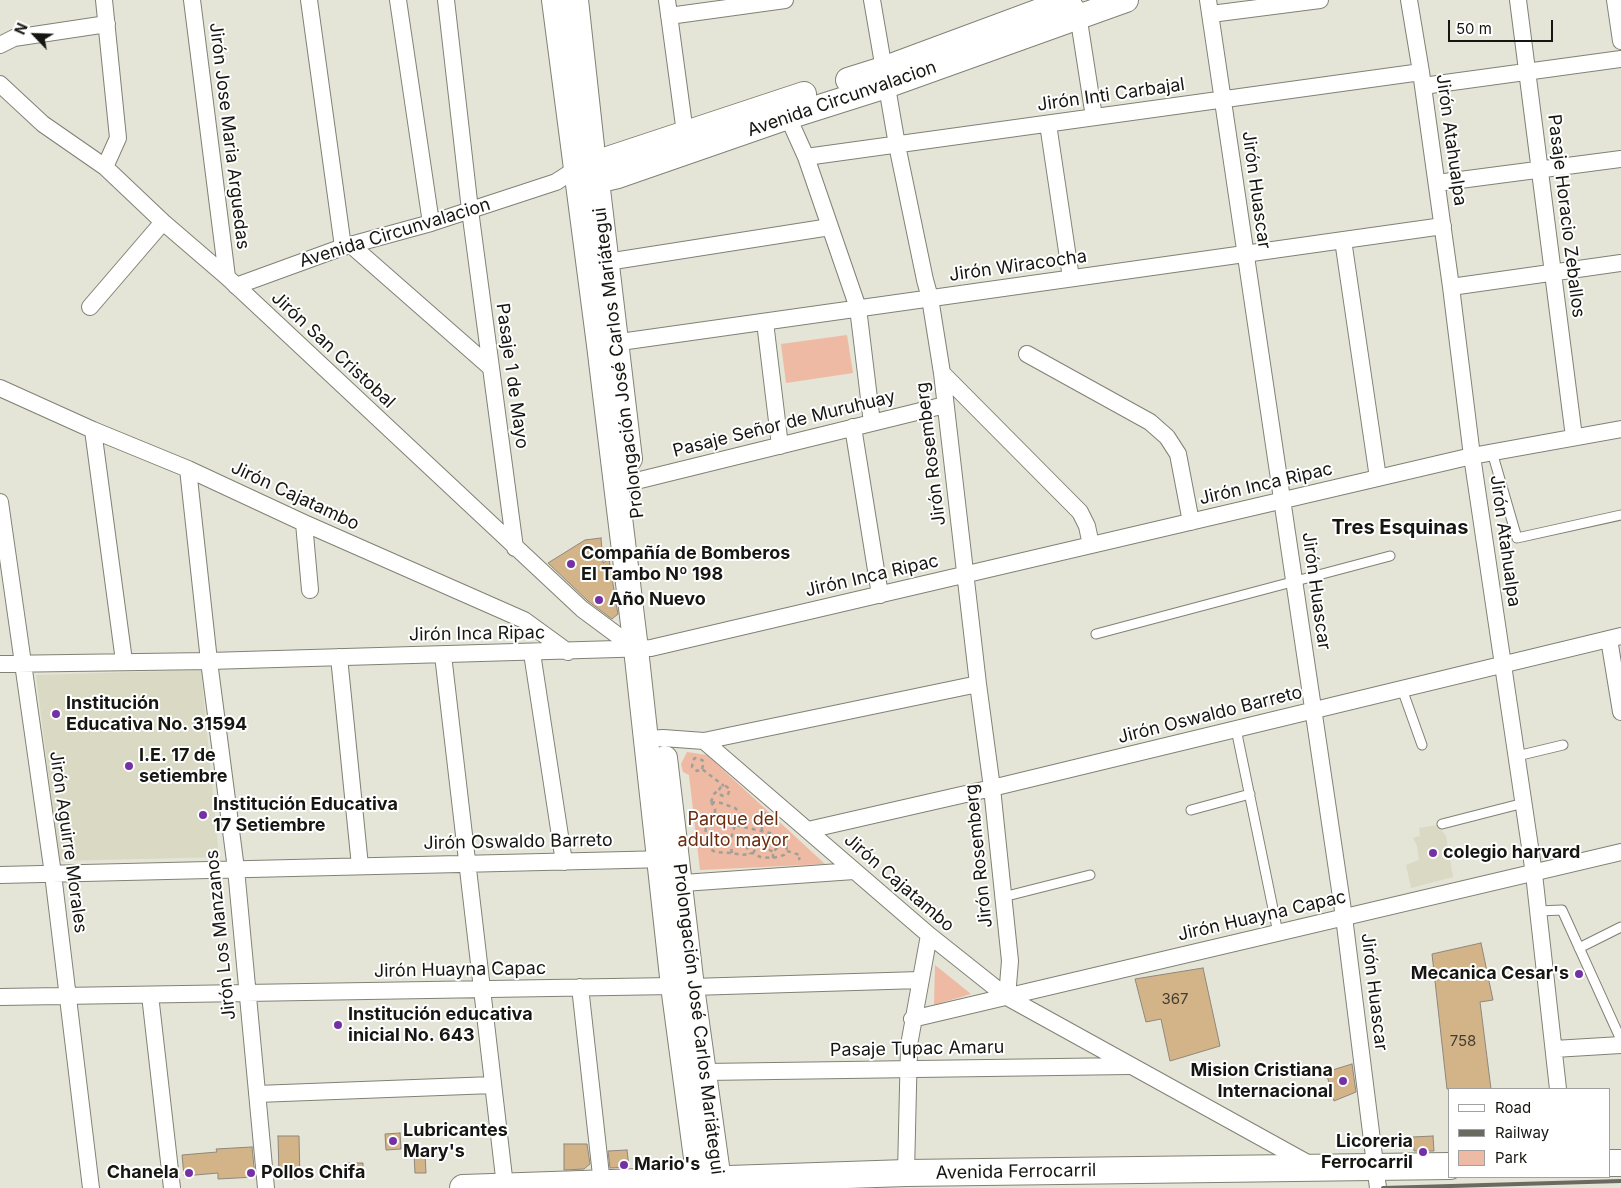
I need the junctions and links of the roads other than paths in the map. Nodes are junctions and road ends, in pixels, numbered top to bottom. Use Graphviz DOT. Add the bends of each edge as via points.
graph roads {
  1 [pos="104,0"];
  2 [pos="192,0"];
  3 [pos="309,0"];
  4 [pos="398,0"];
  5 [pos="446,0"];
  6 [pos="554,0"];
  7 [pos="576,0"];
  8 [pos="785,0"];
  9 [pos="872,0"];
  10 [pos="1126,0"];
  11 [pos="1320,0"];
  12 [pos="1409,0"];
  13 [pos="1518,0"];
  14 [pos="1615,0"];
  15 [pos="1075,6"];
  16 [pos="1209,7"];
  17 [pos="668,8"];
  18 [pos="107,24"];
  19 [pos="1621,41"];
  20 [pos="0,45"];
  21 [pos="1621,59"];
  22 [pos="1528,72"];
  23 [pos="884,77"];
  24 [pos="1422,79"];
  25 [pos="0,84"];
  26 [pos="1222,100"];
  27 [pos="788,117"];
  28 [pos="1094,117"];
  29 [pos="1048,124"];
  30 [pos="685,133"];
  31 [pos="897,145"];
  32 [pos="806,157"];
  33 [pos="1621,159"];
  34 [pos="105,167"];
  35 [pos="1540,169"];
  36 [pos="583,171"];
  37 [pos="1437,183"];
  38 [pos="470,210"];
  39 [pos="163,222"];
  40 [pos="431,223"];
  41 [pos="1443,226"];
  42 [pos="830,227"];
  43 [pos="1343,240"];
  44 [pos="347,246"];
  45 [pos="1245,254"];
  46 [pos="607,262"];
  47 [pos="1621,263"];
  48 [pos="1553,272"];
  49 [pos="1071,278"];
  50 [pos="231,282"];
  51 [pos="1452,287"];
  52 [pos="930,298"];
  53 [pos="90,307"];
  54 [pos="858,308"];
  55 [pos="766,322"];
  56 [pos="608,344"];
  57 [pos="1027,354"];
  58 [pos="490,367"];
  59 [pos="942,373"];
  60 [pos="0,388"];
  61 [pos="945,404"];
  62 [pos="872,423"];
  63 [pos="853,428"];
  64 [pos="1621,429"];
  65 [pos="94,430"];
  66 [pos="1574,438"];
  67 [pos="780,446"];
  68 [pos="1492,452"];
  69 [pos="1472,456"];
  70 [pos="188,469"];
  71 [pos="1378,478"];
  72 [pos="632,482"];
  73 [pos="1282,500"];
  74 [pos="0,502"];
  75 [pos="1621,515"];
  76 [pos="1191,522"];
  77 [pos="304,523"];
  78 [pos="1091,545"];
  79 [pos="515,548"];
  80 [pos="1390,556"];
  81 [pos="965,575"];
  82 [pos="1294,581"];
  83 [pos="310,590"];
  84 [pos="880,595"];
  85 [pos="1096,634"];
  86 [pos="1615,638"];
  87 [pos="644,649"];
  88 [pos="568,652"];
  89 [pos="532,653"];
  90 [pos="443,655"];
  91 [pos="339,657"];
  92 [pos="124,661"];
  93 [pos="209,661"];
  94 [pos="23,663"];
  95 [pos="0,664"];
  96 [pos="1503,665"];
  97 [pos="978,684"];
  98 [pos="1402,689"];
  99 [pos="1313,711"];
  100 [pos="1621,712"];
  101 [pos="1236,729"];
  102 [pos="655,738"];
  103 [pos="704,741"];
  104 [pos="1422,744"];
  105 [pos="1563,745"];
  106 [pos="1517,756"];
  107 [pos="992,788"];
  108 [pos="1250,794"];
  109 [pos="1524,803"];
  110 [pos="1191,810"];
  111 [pos="1442,824"];
  112 [pos="808,830"];
  113 [pos="1621,852"];
  114 [pos="669,858"];
  115 [pos="564,862"];
  116 [pos="468,864"];
  117 [pos="360,866"];
  118 [pos="236,869"];
  119 [pos="854,870"];
  120 [pos="53,874"];
  121 [pos="1534,874"];
  122 [pos="0,875"];
  123 [pos="1090,875"];
  124 [pos="672,884"];
  125 [pos="1004,897"];
  126 [pos="1538,911"];
  127 [pos="1344,917"];
  128 [pos="1621,927"];
  129 [pos="1278,933"];
  130 [pos="929,936"];
  131 [pos="1580,948"];
  132 [pos="920,980"];
  133 [pos="683,986"];
  134 [pos="580,988"];
  135 [pos="482,989"];
  136 [pos="246,993"];
  137 [pos="150,995"];
  138 [pos="68,996"];
  139 [pos="0,997"];
  140 [pos="1007,997"];
  141 [pos="912,1020"];
  142 [pos="1621,1040"];
  143 [pos="1621,1045"];
  144 [pos="1554,1049"];
  145 [pos="1132,1066"];
  146 [pos="908,1069"];
  147 [pos="704,1072"];
  148 [pos="494,1085"];
  149 [pos="1558,1088"];
  150 [pos="257,1094"];
  151 [pos="1266,1140"];
  152 [pos="1448,1166"];
  153 [pos="1315,1167"];
  154 [pos="1255,1168"];
  155 [pos="906,1173"];
  156 [pos="1377,1177"];
  157 [pos="602,1184"];
  158 [pos="710,1184"];
  159 [pos="505,1186"];
  160 [pos="91,1188"];
  161 [pos="172,1188"];
  162 [pos="266,1188"];
  163 [pos="462,1188"];
  1 -- 18 [label="street"];
  2 -- 50 [label="street, Jirón Jose Maria Arguedas"];
  3 -- 44 [label="street"];
  4 -- 40 [label="street"];
  5 -- 38 [label="street, Pasaje 1 de Mayo"];
  6 -- 36 [label="main road"];
  7 -- 36 [label="main road"];
  8 -- 17 [label="street"];
  9 -- 23 [label="street, Jirón Rosemberg"];
  10 -- 15 [label="main road, Avenida Circunvalacion"];
  11 -- 16 [label="street"];
  12 -- 24 [label="street, Jirón Atahualpa"];
  13 -- 22 [label="street, Pasaje Horacio Zeballos"];
  14 -- 19 [label="street"];
  15 -- 23 [label="main road, Avenida Circunvalacion"];
  15 -- 28 [label="street"];
  16 -- 26 [label="street, Jirón Huascar"];
  17 -- 30 [label="street"];
  18 -- 20 [label="street" via="14,38"];
  18 -- 34 [label="street" via="118,138"];
  21 -- 22 [label="street, Jirón Inti Carbajal"];
  22 -- 24 [label="street, Jirón Inti Carbajal"];
  22 -- 35 [label="street, Pasaje Horacio Zeballos"];
  23 -- 27 [label="main road, Avenida Circunvalacion"];
  23 -- 30 [label="main road, Avenida Circunvalacion"];
  23 -- 31 [label="street, Jirón Rosemberg"];
  24 -- 26 [label="street, Jirón Inti Carbajal"];
  24 -- 37 [label="street, Jirón Atahualpa"];
  25 -- 34 [label="street, Jirón San Cristobal" via="43,124"];
  26 -- 28 [label="street, Jirón Inti Carbajal"];
  26 -- 45 [label="street, Jirón Huascar"];
  27 -- 32 [label="street"];
  27 -- 36 [label="main road, Avenida Circunvalacion" via="618,176"];
  28 -- 29 [label="street, Jirón Inti Carbajal"];
  29 -- 31 [label="street, Jirón Inti Carbajal"];
  29 -- 49 [label="street"];
  30 -- 36 [label="main road, Avenida Circunvalacion"];
  31 -- 32 [label="street, Jirón Inti Carbajal"];
  31 -- 52 [label="street, Jirón Rosemberg"];
  32 -- 42 [label="street"];
  33 -- 35 [label="street"];
  34 -- 39 [label="street, Jirón San Cristobal"];
  35 -- 37 [label="street"];
  35 -- 48 [label="street, Pasaje Horacio Zeballos"];
  36 -- 38 [label="street, Avenida Circunvalacion"];
  36 -- 46 [label="main road, Prolongación José Carlos Mariátegui"];
  36 -- 56 [label="main road, Prolongación José Carlos Mariátegui"];
  37 -- 41 [label="street, Jirón Atahualpa"];
  38 -- 40 [label="street, Avenida Circunvalacion"];
  38 -- 58 [label="street, Pasaje 1 de Mayo"];
  39 -- 50 [label="street, Jirón San Cristobal"];
  39 -- 53 [label="street"];
  40 -- 44 [label="street, Avenida Circunvalacion"];
  41 -- 43 [label="street, Jirón Wiracocha"];
  41 -- 51 [label="street, Jirón Atahualpa"];
  42 -- 46 [label="street"];
  42 -- 54 [label="street"];
  43 -- 45 [label="street, Jirón Wiracocha"];
  43 -- 71 [label="street"];
  44 -- 50 [label="street, Avenida Circunvalacion"];
  44 -- 58 [label="street"];
  45 -- 49 [label="street, Jirón Wiracocha"];
  45 -- 73 [label="street, Jirón Huascar"];
  46 -- 56 [label="main road, Prolongación José Carlos Mariátegui"];
  47 -- 48 [label="street"];
  48 -- 51 [label="street"];
  48 -- 66 [label="street, Pasaje Horacio Zeballos"];
  49 -- 52 [label="street, Jirón Wiracocha"];
  50 -- 79 [label="street, Jirón San Cristobal"];
  51 -- 69 [label="street, Jirón Atahualpa"];
  52 -- 54 [label="street, Jirón Wiracocha"];
  52 -- 59 [label="street, Jirón Rosemberg"];
  54 -- 55 [label="street, Jirón Wiracocha"];
  54 -- 62 [label="street"];
  55 -- 56 [label="street, Jirón Wiracocha"];
  55 -- 67 [label="street"];
  56 -- 72 [label="main road, Prolongación José Carlos Mariátegui"];
  56 -- 87 [label="main road, Prolongación José Carlos Mariátegui"];
  57 -- 76 [label="street" via="1150,422 1166,437 1178,454"];
  58 -- 79 [label="street, Pasaje 1 de Mayo"];
  59 -- 61 [label="street, Jirón Rosemberg"];
  59 -- 78 [label="street" via="1080,512"];
  60 -- 65 [label="street, Jirón Cajatambo"];
  61 -- 62 [label="street, Pasaje Señor de Muruhuay"];
  61 -- 81 [label="street, Jirón Rosemberg"];
  62 -- 63 [label="street, Pasaje Señor de Muruhuay"];
  63 -- 67 [label="street, Pasaje Señor de Muruhuay"];
  63 -- 84 [label="street"];
  64 -- 66 [label="street, Jirón Inca Ripac"];
  65 -- 70 [label="street, Jirón Cajatambo"];
  65 -- 92 [label="street"];
  66 -- 68 [label="street, Jirón Inca Ripac"];
  67 -- 72 [label="street, Pasaje Señor de Muruhuay"];
  68 -- 69 [label="street, Jirón Inca Ripac"];
  68 -- 75 [label="lane" via="1517,538"];
  69 -- 71 [label="street, Jirón Inca Ripac"];
  69 -- 96 [label="street, Jirón Atahualpa"];
  70 -- 77 [label="street, Jirón Cajatambo"];
  70 -- 93 [label="street, Jirón Los Manzanos"];
  71 -- 73 [label="street, Jirón Inca Ripac"];
  72 -- 87 [label="main road, Prolongación José Carlos Mariátegui"];
  73 -- 76 [label="street, Jirón Inca Ripac"];
  73 -- 82 [label="street, Jirón Huascar"];
  74 -- 94 [label="street, Jirón Aguirre Morales"];
  76 -- 78 [label="street, Jirón Inca Ripac"];
  77 -- 83 [label="street"];
  77 -- 88 [label="street, Jirón Cajatambo" via="524,620"];
  78 -- 81 [label="street, Jirón Inca Ripac"];
  79 -- 87 [label="street, Jirón San Cristobal" via="582,609"];
  80 -- 82 [label="lane"];
  81 -- 84 [label="street, Jirón Inca Ripac"];
  81 -- 97 [label="street, Jirón Rosemberg"];
  82 -- 85 [label="lane"];
  82 -- 99 [label="street, Jirón Huascar"];
  84 -- 87 [label="street, Jirón Inca Ripac"];
  86 -- 96 [label="street, Jirón Oswaldo Barreto"];
  86 -- 100 [label="street"];
  87 -- 88 [label="street, Jirón Inca Ripac"];
  87 -- 102 [label="main road, Prolongación José Carlos Mariátegui"];
  88 -- 89 [label="street, Jirón Inca Ripac"];
  89 -- 90 [label="street, Jirón Inca Ripac"];
  89 -- 115 [label="street"];
  90 -- 91 [label="street, Jirón Inca Ripac"];
  90 -- 116 [label="street"];
  91 -- 93 [label="street, Jirón Inca Ripac"];
  91 -- 117 [label="street"];
  92 -- 93 [label="street, Jirón Inca Ripac"];
  92 -- 94 [label="street, Jirón Inca Ripac"];
  93 -- 118 [label="street, Jirón Los Manzanos"];
  94 -- 95 [label="street, Jirón Inca Ripac"];
  94 -- 120 [label="street, Jirón Aguirre Morales"];
  96 -- 98 [label="street, Jirón Oswaldo Barreto"];
  96 -- 106 [label="street, Jirón Atahualpa"];
  97 -- 103 [label="street"];
  97 -- 107 [label="street, Jirón Rosemberg"];
  98 -- 99 [label="street, Jirón Oswaldo Barreto"];
  98 -- 104 [label="lane"];
  99 -- 101 [label="street, Jirón Oswaldo Barreto"];
  99 -- 127 [label="street, Jirón Huascar"];
  101 -- 107 [label="street, Jirón Oswaldo Barreto"];
  101 -- 108 [label="lane"];
  102 -- 103 [label="street"];
  102 -- 114 [label="main road, Prolongación José Carlos Mariátegui"];
  103 -- 112 [label="street, Jirón Cajatambo"];
  105 -- 106 [label="lane"];
  106 -- 109 [label="street, Jirón Atahualpa"];
  107 -- 112 [label="street, Jirón Oswaldo Barreto"];
  107 -- 125 [label="street, Jirón Rosemberg"];
  108 -- 110 [label="lane"];
  108 -- 129 [label="lane"];
  109 -- 111 [label="lane"];
  109 -- 121 [label="street, Jirón Atahualpa"];
  112 -- 119 [label="street, Jirón Cajatambo"];
  113 -- 121 [label="street, Jirón Huayna Capac"];
  114 -- 115 [label="street, Jirón Oswaldo Barreto"];
  114 -- 124 [label="main road, Prolongación José Carlos Mariátegui"];
  115 -- 116 [label="street, Jirón Oswaldo Barreto"];
  116 -- 117 [label="street, Jirón Oswaldo Barreto"];
  116 -- 135 [label="street"];
  117 -- 118 [label="street, Jirón Oswaldo Barreto"];
  118 -- 120 [label="street, Jirón Oswaldo Barreto"];
  118 -- 136 [label="street, Jirón Los Manzanos"];
  119 -- 124 [label="street"];
  119 -- 130 [label="street, Jirón Cajatambo"];
  120 -- 122 [label="street, Jirón Oswaldo Barreto"];
  120 -- 138 [label="street, Jirón Aguirre Morales"];
  121 -- 126 [label="street, Jirón Atahualpa"];
  121 -- 127 [label="street, Jirón Huayna Capac"];
  123 -- 125 [label="lane"];
  124 -- 133 [label="main road, Prolongación José Carlos Mariátegui"];
  125 -- 140 [label="street, Jirón Rosemberg" via="1010,961"];
  126 -- 131 [label="lane" via="1562,910"];
  126 -- 144 [label="street, Jirón Atahualpa"];
  127 -- 129 [label="street, Jirón Huayna Capac"];
  127 -- 156 [label="street, Jirón Huascar"];
  128 -- 131 [label="lane"];
  129 -- 140 [label="street, Jirón Huayna Capac"];
  130 -- 132 [label="street"];
  130 -- 140 [label="street, Jirón Cajatambo"];
  131 -- 142 [label="lane"];
  132 -- 133 [label="street, Jirón Huayna Capac"];
  132 -- 141 [label="street"];
  133 -- 134 [label="street, Jirón Huayna Capac"];
  133 -- 147 [label="main road, Prolongación José Carlos Mariátegui"];
  133 -- 158 [label="main road, Prolongación José Carlos Mariátegui"];
  134 -- 135 [label="street, Jirón Huayna Capac"];
  134 -- 157 [label="street"];
  135 -- 136 [label="street, Jirón Huayna Capac"];
  135 -- 148 [label="street"];
  136 -- 137 [label="street, Jirón Huayna Capac"];
  136 -- 150 [label="street, Jirón Los Manzanos"];
  137 -- 138 [label="street, Jirón Huayna Capac"];
  137 -- 161 [label="street"];
  138 -- 139 [label="street, Jirón Huayna Capac"];
  138 -- 160 [label="street, Jirón Aguirre Morales"];
  140 -- 141 [label="street, Jirón Huayna Capac"];
  140 -- 145 [label="street, Jirón Cajatambo"];
  141 -- 146 [label="street"];
  143 -- 144 [label="street"];
  144 -- 149 [label="street, Jirón Atahualpa"];
  145 -- 146 [label="street, Pasaje Tupac Amaru"];
  145 -- 151 [label="street, Jirón Cajatambo"];
  146 -- 147 [label="street, Pasaje Tupac Amaru"];
  146 -- 155 [label="street"];
  147 -- 158 [label="main road, Prolongación José Carlos Mariátegui"];
  148 -- 150 [label="street"];
  148 -- 159 [label="street"];
  150 -- 162 [label="street, Jirón Los Manzanos"];
  151 -- 153 [label="street, Jirón Cajatambo"];
  151 -- 154 [label="street"];
  152 -- 156 [label="main road, Avenida Ferrocarril"];
  153 -- 154 [label="main road, Avenida Ferrocarril"];
  153 -- 156 [label="main road, Avenida Ferrocarril"];
  154 -- 155 [label="main road, Avenida Ferrocarril"];
  155 -- 158 [label="main road, Avenida Ferrocarril"];
  157 -- 158 [label="main road, Avenida Ferrocarril"];
  157 -- 159 [label="main road, Avenida Ferrocarril"];
  159 -- 163 [label="main road, Avenida Ferrocarril"];
}
